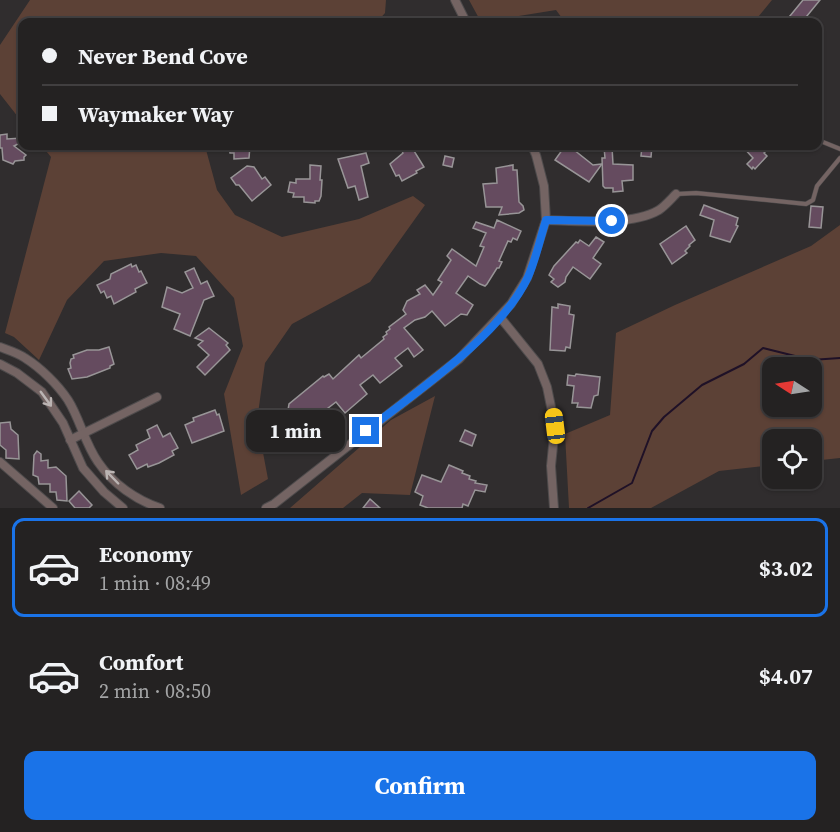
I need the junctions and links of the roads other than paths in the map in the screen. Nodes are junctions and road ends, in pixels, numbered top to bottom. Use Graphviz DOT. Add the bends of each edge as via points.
graph roads {
  1 [pos="455,0"];
  2 [pos="464,18"];
  3 [pos="822,142"];
  4 [pos="840,149"];
  5 [pos="534,150"];
  6 [pos="840,158"];
  7 [pos="676,194"];
  8 [pos="546,220"];
  9 [pos="500,317"];
  10 [pos="0,347"];
  11 [pos="0,364"];
  12 [pos="157,397"];
  13 [pos="84,432"];
  14 [pos="70,440"];
  15 [pos="0,462"];
  16 [pos="53,508"];
  17 [pos="123,508"];
  18 [pos="160,508"];
  19 [pos="266,508"];
  20 [pos="554,508"];
  1 -- 2 [label="street"];
  3 -- 4 [label="lane"];
  5 -- 8 [label="street" via="544,186"];
  6 -- 7 [label="lane" via="817,186 813,200 806,204"];
  7 -- 8 [label="street" via="658,210 634,218"];
  8 -- 9 [label="street" via="527,278"];
  9 -- 19 [label="street" via="459,358"];
  9 -- 20 [label="street" via="537,364 547,387 555,426 551,466"];
  10 -- 13 [label="street" via="25,358 51,380 67,399"];
  11 -- 14 [label="street, one-way" via="42,392"];
  12 -- 13 [label="street"];
  13 -- 14 [label="street"];
  18 -- 13 [label="street, one-way" via="124,489 97,461"];
  14 -- 17 [label="street" via="83,468"];
  15 -- 16 [label="street"];
}
